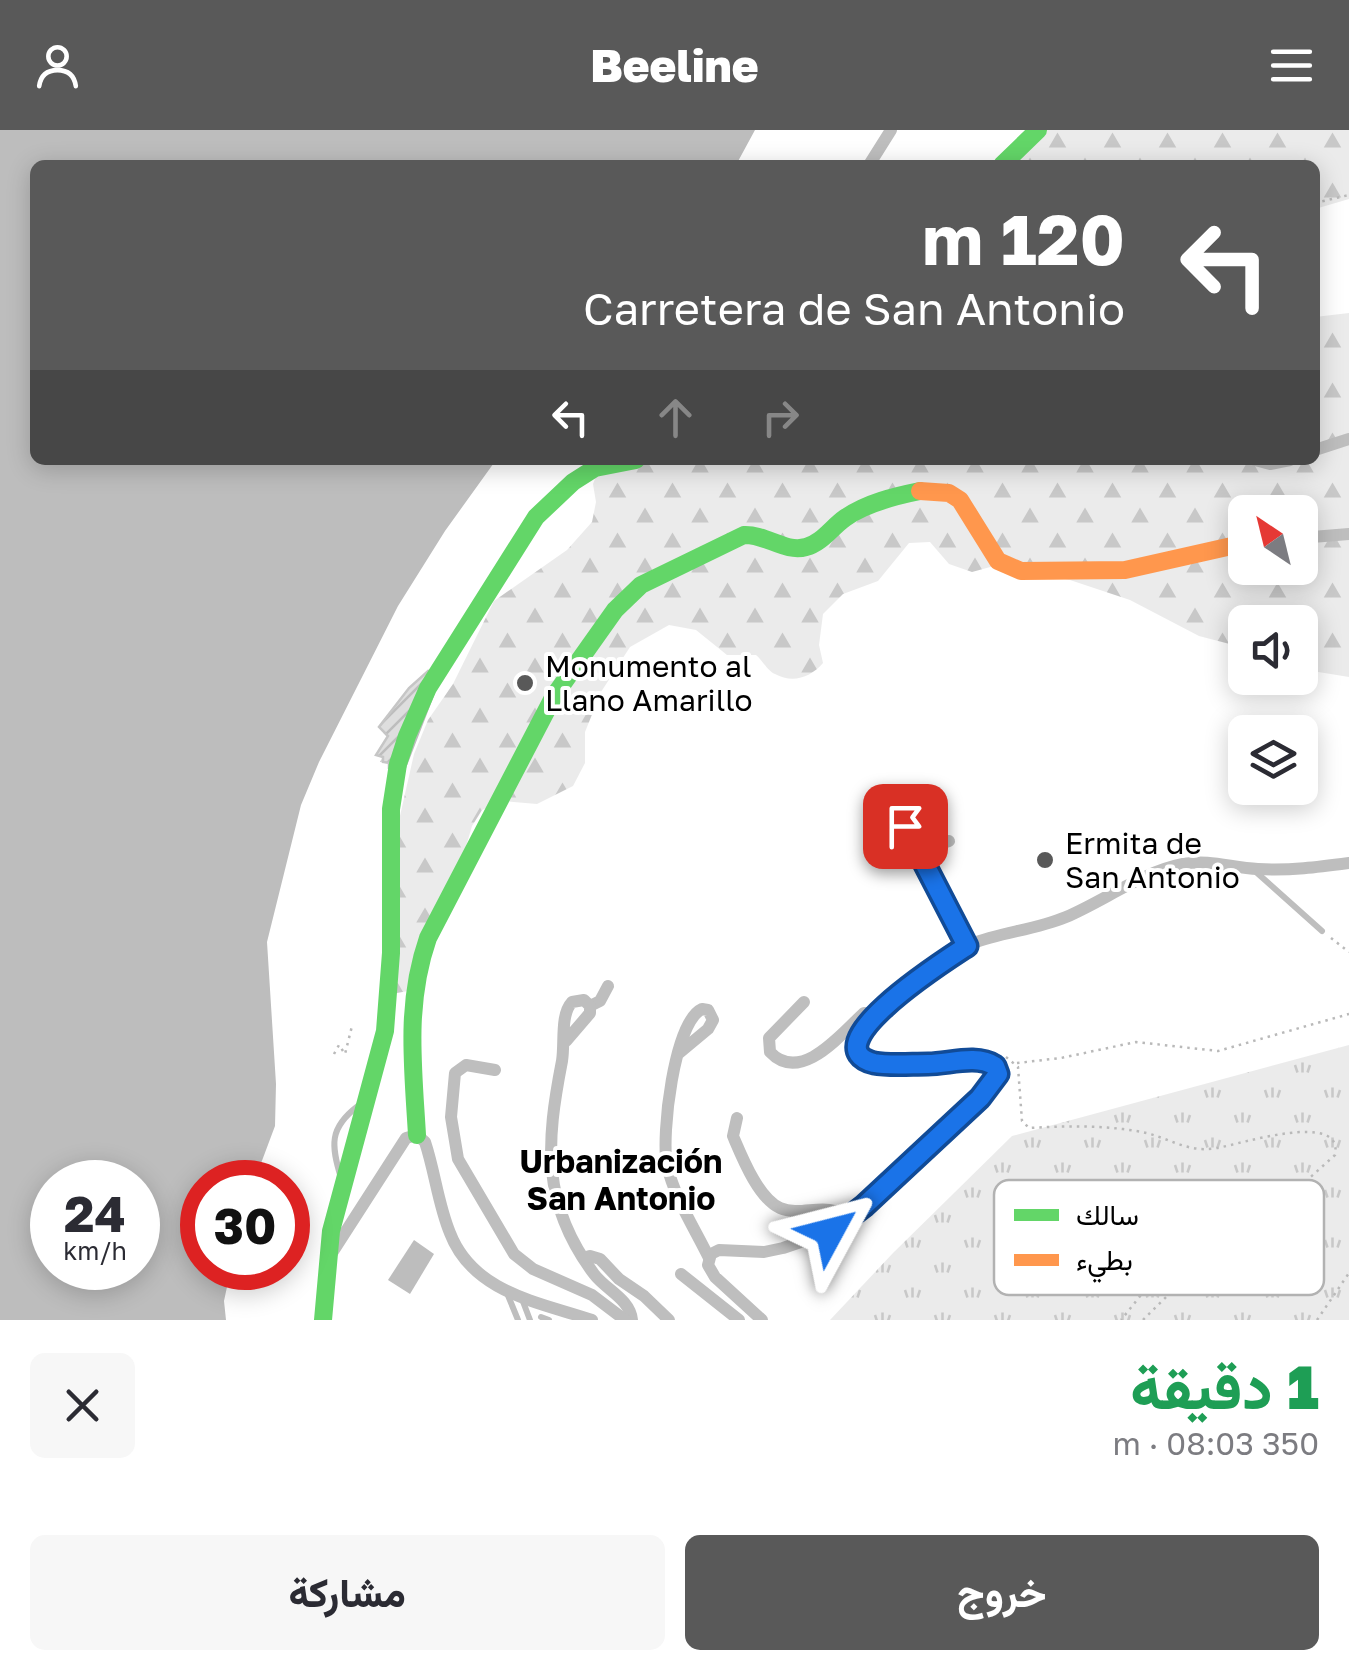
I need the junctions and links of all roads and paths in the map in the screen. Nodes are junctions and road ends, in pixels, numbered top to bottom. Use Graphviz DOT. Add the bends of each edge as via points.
graph roads {
  1 [pos="891,130"];
  2 [pos="1038,130"];
  3 [pos="872,160"];
  4 [pos="1007,160"];
  5 [pos="1349,196"];
  6 [pos="1320,202"];
  7 [pos="1349,440"];
  8 [pos="1320,449"];
  9 [pos="600,465"];
  10 [pos="1349,534"];
  11 [pos="1318,537"];
  12 [pos="1228,545"];
  13 [pos="905,826"];
  14 [pos="949,841"];
  15 [pos="918,851"];
  16 [pos="1349,862"];
  17 [pos="1252,869"];
  18 [pos="1322,931"];
  19 [pos="967,946"];
  20 [pos="1349,952"];
  21 [pos="608,986"];
  22 [pos="804,1002"];
  23 [pos="590,1006"];
  24 [pos="874,1014"];
  25 [pos="1349,1014"];
  26 [pos="352,1026"];
  27 [pos="566,1041"];
  28 [pos="334,1054"];
  29 [pos="678,1054"];
  30 [pos="997,1056"];
  31 [pos="1016,1063"];
  32 [pos="495,1070"];
  33 [pos="737,1118"];
  34 [pos="417,1136"];
  35 [pos="1308,1180"];
  36 [pos="848,1219"];
  37 [pos="584,1258"];
  38 [pos="709,1258"];
  39 [pos="326,1262"];
  40 [pos="1349,1273"];
  41 [pos="681,1274"];
  42 [pos="506,1292"];
  43 [pos="1141,1295"];
  44 [pos="1168,1295"];
  45 [pos="522,1298"];
  46 [pos="759,1319"];
  47 [pos="323,1320"];
  48 [pos="518,1320"];
  49 [pos="530,1320"];
  50 [pos="592,1320"];
  51 [pos="628,1320"];
  52 [pos="668,1320"];
  53 [pos="739,1320"];
  54 [pos="1121,1320"];
  55 [pos="1143,1320"];
  56 [pos="1317,1320"];
  1 -- 3 [label="street"];
  2 -- 4 [label="street"];
  5 -- 6 [label="path"];
  7 -- 8 [label="street"];
  9 -- 39 [label="street" via="554,498 520,537 428,688 407,736 391,809 385,1031"];
  10 -- 11 [label="street"];
  12 -- 34 [label="street" via="1122,570 1018,570 992,556 956,496 932,489 856,510 804,548 744,534 641,585 554,696 428,938 410,1022"];
  13 -- 15 [label="street"];
  14 -- 15 [label="street"];
  15 -- 19 [label="street"];
  16 -- 17 [label="street"];
  17 -- 18 [label="lane"];
  17 -- 19 [label="street" via="1184,864 1049,924"];
  18 -- 20 [label="path"];
  19 -- 24 [label="street"];
  21 -- 23 [label="street"];
  22 -- 24 [label="street" via="769,1038 770,1052 780,1060 804,1061 840,1039 864,1013"];
  23 -- 27 [label="street"];
  23 -- 27 [label="street" via="580,999 567,1007"];
  24 -- 36 [label="street" via="858,1040 869,1061 983,1060 998,1074"];
  25 -- 31 [label="path" via="1218,1051 1136,1042"];
  26 -- 28 [label="path" via="345,1054 339,1045"];
  27 -- 37 [label="street" via="552,1110 551,1177 563,1222"];
  29 -- 38 [label="street" via="666,1158"];
  30 -- 31 [label="path"];
  31 -- 35 [label="path" via="1022,1121 1029,1128 1132,1130 1203,1150 1325,1132 1337,1146 1335,1155"];
  32 -- 51 [label="street" via="466,1064 455,1073 451,1132 464,1172 523,1262"];
  33 -- 36 [label="street" via="733,1136 769,1200 789,1210 833,1209"];
  34 -- 39 [label="street" via="406,1138"];
  34 -- 42 [label="street" via="426,1145 455,1244 475,1271"];
  36 -- 38 [label="street" via="782,1248 719,1250"];
  37 -- 51 [label="street" via="628,1305"];
  37 -- 52 [label="street" via="600,1258"];
  38 -- 46 [label="street" via="715,1277"];
  39 -- 47 [label="street"];
  40 -- 56 [label="path"];
  41 -- 53 [label="street"];
  42 -- 45 [label="street"];
  42 -- 48 [label="lane"];
  43 -- 54 [label="path"];
  44 -- 55 [label="path"];
  45 -- 49 [label="lane"];
  45 -- 50 [label="street"];
}
